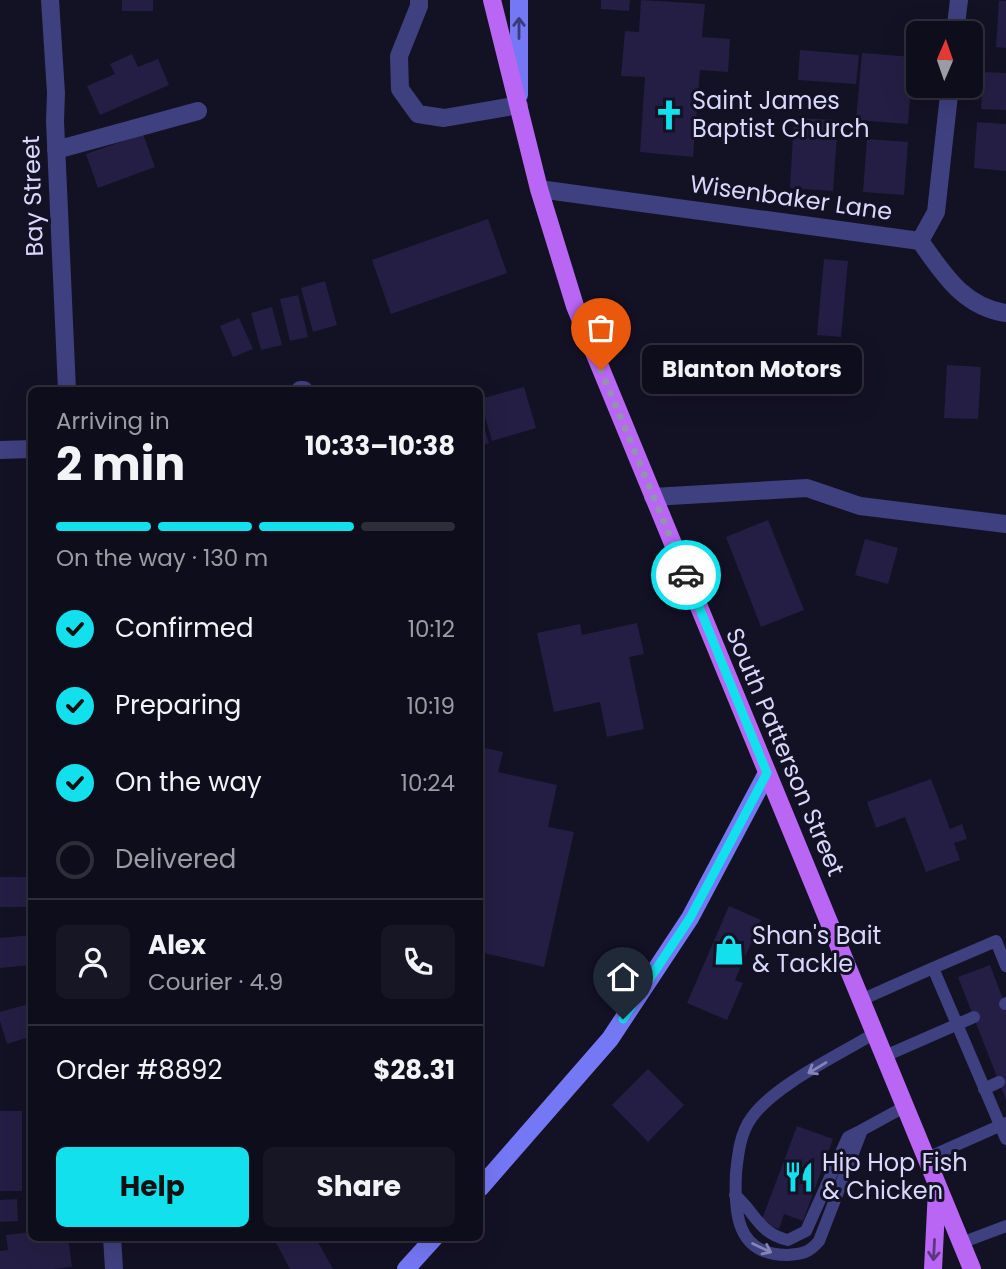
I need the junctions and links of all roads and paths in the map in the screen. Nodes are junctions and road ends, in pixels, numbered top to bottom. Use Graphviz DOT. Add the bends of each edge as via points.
graph roads {
  1 [pos="50,0"];
  2 [pos="419,0"];
  3 [pos="492,0"];
  4 [pos="520,0"];
  5 [pos="959,0"];
  6 [pos="956,21"];
  7 [pos="949,98"];
  8 [pos="519,105"];
  9 [pos="198,111"];
  10 [pos="56,150"];
  11 [pos="539,190"];
  12 [pos="920,241"];
  13 [pos="1006,313"];
  14 [pos="67,387"];
  15 [pos="28,449"];
  16 [pos="0,450"];
  17 [pos="653,497"];
  18 [pos="1006,524"];
  19 [pos="767,773"];
  20 [pos="1006,967"];
  21 [pos="933,968"];
  22 [pos="861,1000"];
  23 [pos="974,1017"];
  24 [pos="957,1025"];
  25 [pos="875,1033"];
  26 [pos="885,1056"];
  27 [pos="999,1082"];
  28 [pos="984,1089"];
  29 [pos="905,1106"];
  30 [pos="1003,1125"];
  31 [pos="862,1130"];
  32 [pos="1006,1139"];
  33 [pos="927,1158"];
  34 [pos="937,1183"];
  35 [pos="483,1185"];
  36 [pos="735,1195"];
  37 [pos="1006,1226"];
  38 [pos="112,1241"];
  39 [pos="431,1241"];
  40 [pos="961,1243"];
  41 [pos="114,1269"];
  42 [pos="406,1269"];
  43 [pos="933,1269"];
  44 [pos="972,1269"];
  1 -- 10 [label="street, Bay Street"];
  2 -- 8 [label="street" via="399,56 400,89 418,114 444,118"];
  3 -- 8 [label="main road, South Patterson Street"];
  8 -- 4 [label="street, one-way"];
  5 -- 6 [label="street"];
  7 -- 12 [label="street" via="936,212"];
  8 -- 11 [label="main road, South Patterson Street"];
  9 -- 10 [label="street"];
  10 -- 14 [label="street, Bay Street"];
  11 -- 12 [label="street, Wisenbaker Lane"];
  11 -- 17 [label="main road, South Patterson Street" via="575,306"];
  12 -- 13 [label="street, Wisenbaker Lane" via="954,288 974,303"];
  15 -- 16 [label="street"];
  17 -- 18 [label="street" via="807,488 860,506"];
  17 -- 19 [label="main road, South Patterson Street"];
  19 -- 22 [label="main road, South Patterson Street"];
  19 -- 35 [label="street" via="690,918 610,1040"];
  20 -- 21 [label="lane" via="996,941"];
  21 -- 22 [label="lane"];
  21 -- 24 [label="lane"];
  22 -- 25 [label="main road, South Patterson Street"];
  23 -- 24 [label="lane"];
  24 -- 26 [label="lane"];
  24 -- 28 [label="lane"];
  25 -- 26 [label="main road, South Patterson Street"];
  25 -- 36 [label="lane, one-way" via="791,1083 751,1118 738,1152"];
  26 -- 29 [label="main road, South Patterson Street"];
  27 -- 28 [label="lane"];
  28 -- 30 [label="lane"];
  29 -- 31 [label="lane"];
  29 -- 33 [label="main road, South Patterson Street"];
  30 -- 32 [label="lane"];
  30 -- 33 [label="lane"];
  31 -- 36 [label="lane" via="848,1136 806,1231 788,1240 774,1237"];
  36 -- 31 [label="lane, one-way" via="735,1213 755,1247 779,1255 805,1254 819,1241"];
  33 -- 34 [label="main road, South Patterson Street"];
  34 -- 40 [label="main road, South Patterson Street"];
  34 -- 43 [label="main road, one-way"];
  37 -- 40 [label="lane"];
  38 -- 41 [label="street"];
  39 -- 42 [label="street"];
  40 -- 44 [label="main road, South Patterson Street"];
}
